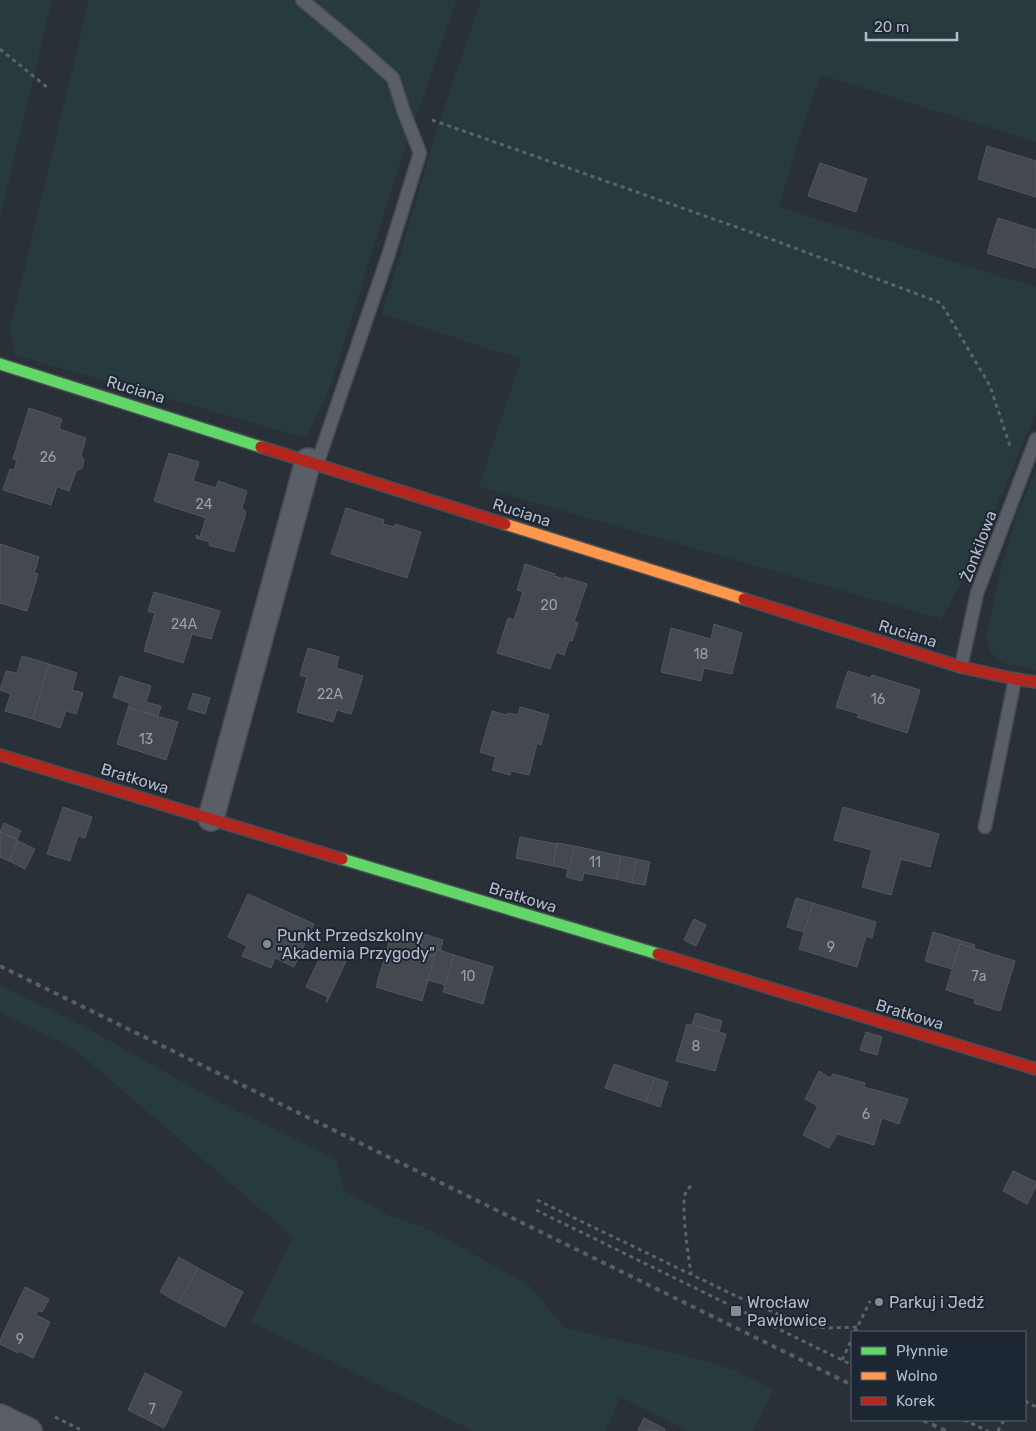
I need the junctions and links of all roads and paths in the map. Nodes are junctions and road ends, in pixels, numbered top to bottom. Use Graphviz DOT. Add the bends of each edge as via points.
graph roads {
  1 [pos="302,0"];
  2 [pos="0,49"];
  3 [pos="48,88"];
  4 [pos="432,120"];
  5 [pos="0,364"];
  6 [pos="1036,439"];
  7 [pos="312,462"];
  8 [pos="1020,480"];
  9 [pos="960,666"];
  10 [pos="1015,679"];
  11 [pos="1036,682"];
  12 [pos="0,755"];
  13 [pos="211,818"];
  14 [pos="985,827"];
  15 [pos="1036,1069"];
  16 [pos="691,1186"];
  17 [pos="537,1200"];
  18 [pos="536,1210"];
  19 [pos="691,1275"];
  20 [pos="870,1301"];
  21 [pos="858,1327"];
  22 [pos="856,1331"];
  23 [pos="851,1341"];
  24 [pos="842,1360"];
  25 [pos="851,1364"];
  26 [pos="0,1417"];
  27 [pos="966,1421"];
  28 [pos="29,1431"];
  29 [pos="988,1431"];
  1 -- 7 [label="lane" via="394,78 420,153 388,256"];
  2 -- 3 [label="path"];
  4 -- 8 [label="path" via="776,241 941,303 990,386"];
  5 -- 7 [label="street, Ruciana"];
  6 -- 8 [label="lane, Żonkilowa"];
  7 -- 9 [label="street, Ruciana"];
  7 -- 13 [label="street"];
  8 -- 9 [label="lane, Żonkilowa" via="978,593"];
  9 -- 10 [label="street, Ruciana"];
  10 -- 11 [label="street, Ruciana"];
  10 -- 14 [label="lane"];
  12 -- 13 [label="street, Bratkowa"];
  13 -- 15 [label="street, Bratkowa"];
  16 -- 19 [label="path" via="685,1192 684,1205"];
  17 -- 19 [label="path"];
  18 -- 24 [label="path"];
  19 -- 21 [label="path" via="806,1326"];
  20 -- 21 [label="path"];
  21 -- 22 [label="path"];
  23 -- 24 [label="path"];
  24 -- 25 [label="path"];
  26 -- 28 [label="street"];
  27 -- 29 [label="path"];
}
